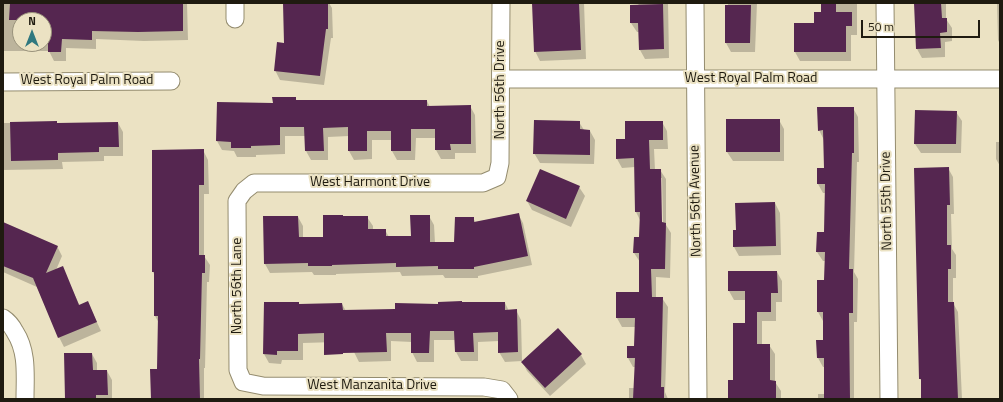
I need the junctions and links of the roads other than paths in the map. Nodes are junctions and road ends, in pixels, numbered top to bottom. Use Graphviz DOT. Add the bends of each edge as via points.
graph roads {
  1 [pos="501,3"];
  2 [pos="694,3"];
  3 [pos="885,3"];
  4 [pos="501,79"];
  5 [pos="695,79"];
  6 [pos="886,79"];
  7 [pos="1000,79"];
  8 [pos="171,81"];
  9 [pos="3,82"];
  10 [pos="497,177"];
  11 [pos="244,191"];
  12 [pos="3,318"];
  13 [pos="243,382"];
  14 [pos="506,394"];
  15 [pos="25,399"];
  16 [pos="698,399"];
  17 [pos="889,399"];
  1 -- 4 [label="street, North 56th Drive"];
  2 -- 5 [label="street, North 56th Avenue"];
  3 -- 6 [label="street, North 55th Drive"];
  4 -- 5 [label="street, West Royal Palm Road"];
  4 -- 10 [label="street, North 56th Drive" via="500,163"];
  5 -- 6 [label="street, West Royal Palm Road"];
  5 -- 16 [label="street, North 56th Avenue"];
  6 -- 7 [label="street, West Royal Palm Road"];
  6 -- 17 [label="street, North 55th Drive"];
  8 -- 9 [label="street, West Royal Palm Road"];
  10 -- 11 [label="street, West Harmont Drive" via="483,183 254,183"];
  11 -- 13 [label="street, North 56th Lane" via="237,201 238,370"];
  12 -- 15 [label="street" via="9,321 21,341 25,359"];
  13 -- 14 [label="street, West Manzanita Drive" via="263,386 484,387"];
}
